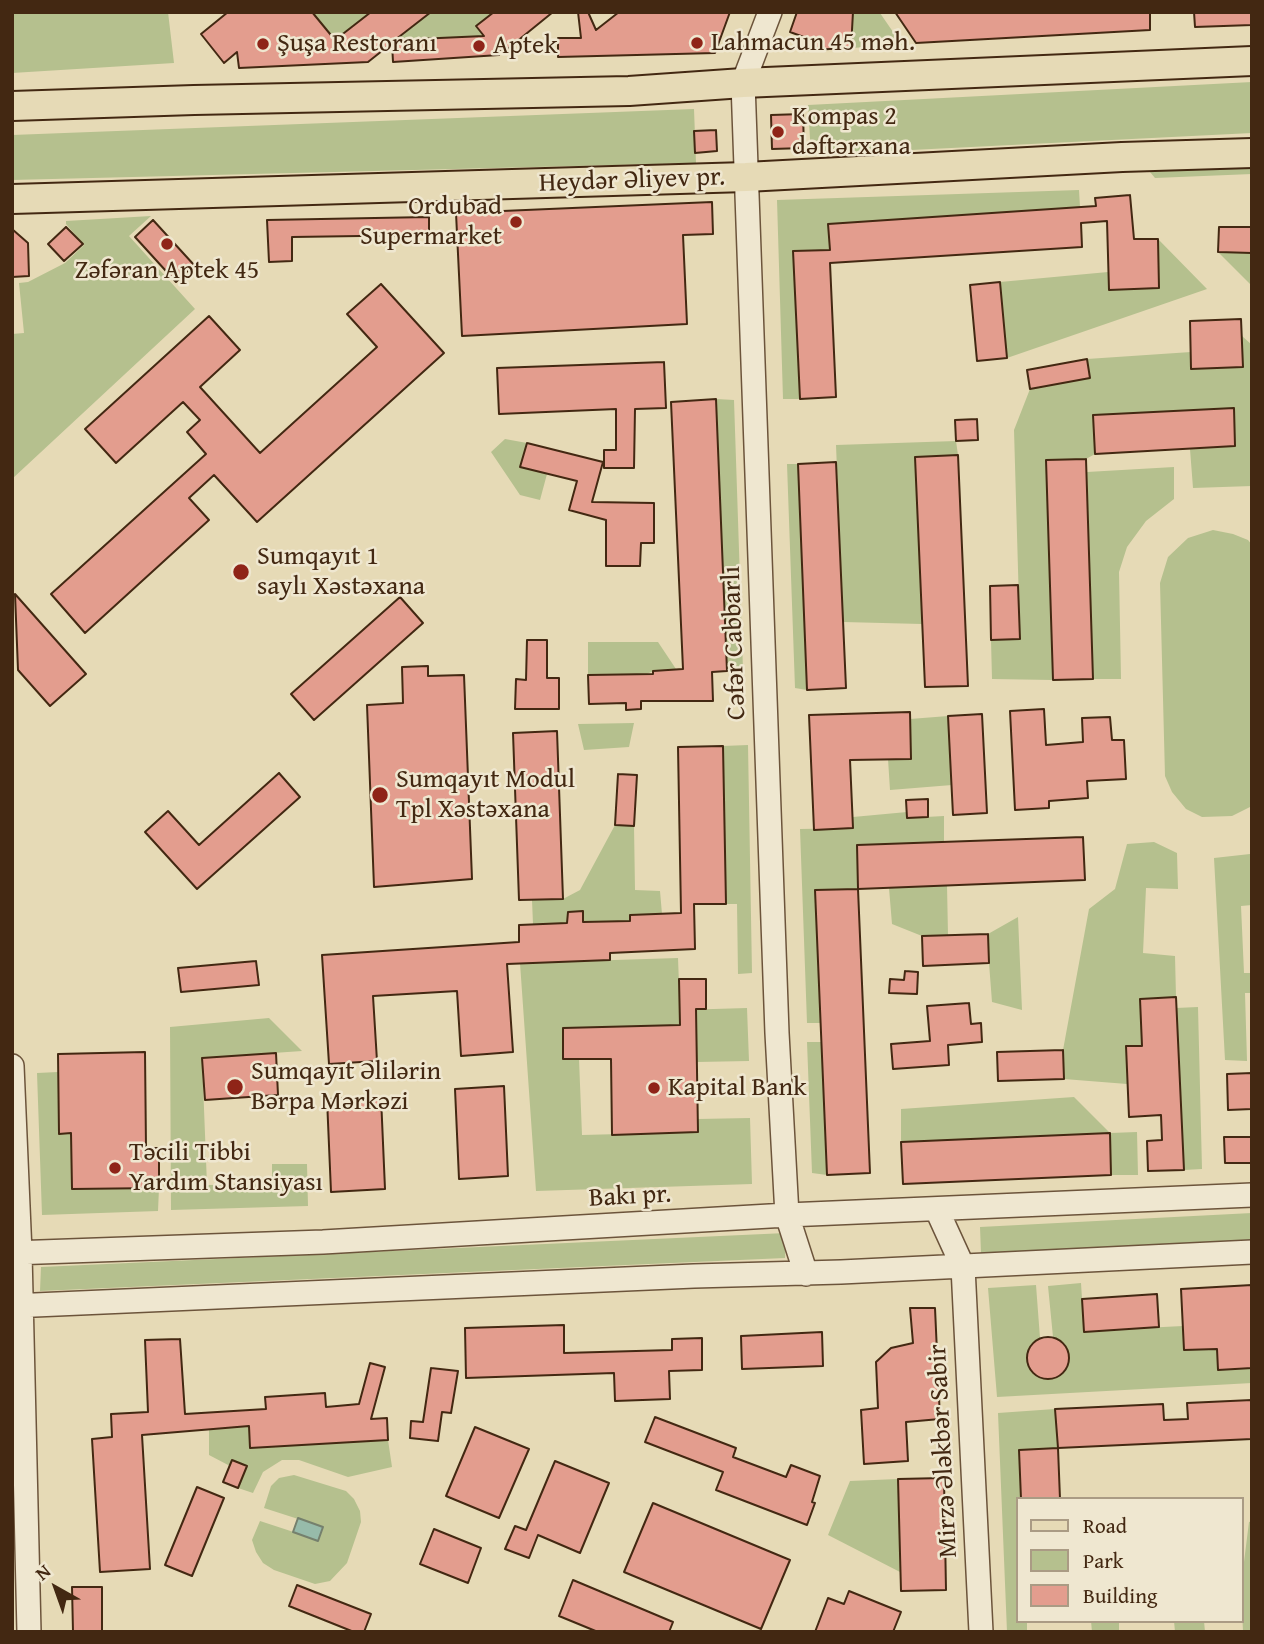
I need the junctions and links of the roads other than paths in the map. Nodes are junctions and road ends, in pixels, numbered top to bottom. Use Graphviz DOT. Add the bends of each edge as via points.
graph roads {
  1 [pos="770,12"];
  2 [pos="1252,61"];
  3 [pos="743,83"];
  4 [pos="12,106"];
  5 [pos="1252,153"];
  6 [pos="746,177"];
  7 [pos="12,199"];
  8 [pos="12,1066"];
  9 [pos="1252,1195"];
  10 [pos="937,1210"];
  11 [pos="787,1215"];
  12 [pos="1252,1252"];
  13 [pos="16,1253"];
  14 [pos="962,1267"];
  15 [pos="806,1274"];
  16 [pos="16,1306"];
  17 [pos="29,1632"];
  18 [pos="981,1632"];
  1 -- 3 [label="street, Cəfər Cabbarlı"];
  2 -- 3 [label="main road"];
  3 -- 4 [label="main road" via="629,91"];
  3 -- 6 [label="street, Cəfər Cabbarlı"];
  5 -- 6 [label="main road, Heydər Əliyev pr."];
  6 -- 7 [label="main road, Heydər Əliyev pr."];
  6 -- 11 [label="street, Cəfər Cabbarlı"];
  8 -- 13 [label="street"];
  9 -- 10 [label="street, Bakı pr."];
  10 -- 11 [label="street, Bakı pr."];
  10 -- 14 [label="street"];
  11 -- 13 [label="street, Bakı pr." via="323,1242"];
  11 -- 15 [label="street, Cəfər Cabbarlı"];
  12 -- 14 [label="street"];
  13 -- 16 [label="street"];
  14 -- 15 [label="street"];
  14 -- 18 [label="street, Mirzə Ələkbər Sabir"];
  15 -- 16 [label="street"];
  16 -- 17 [label="street"];
}
